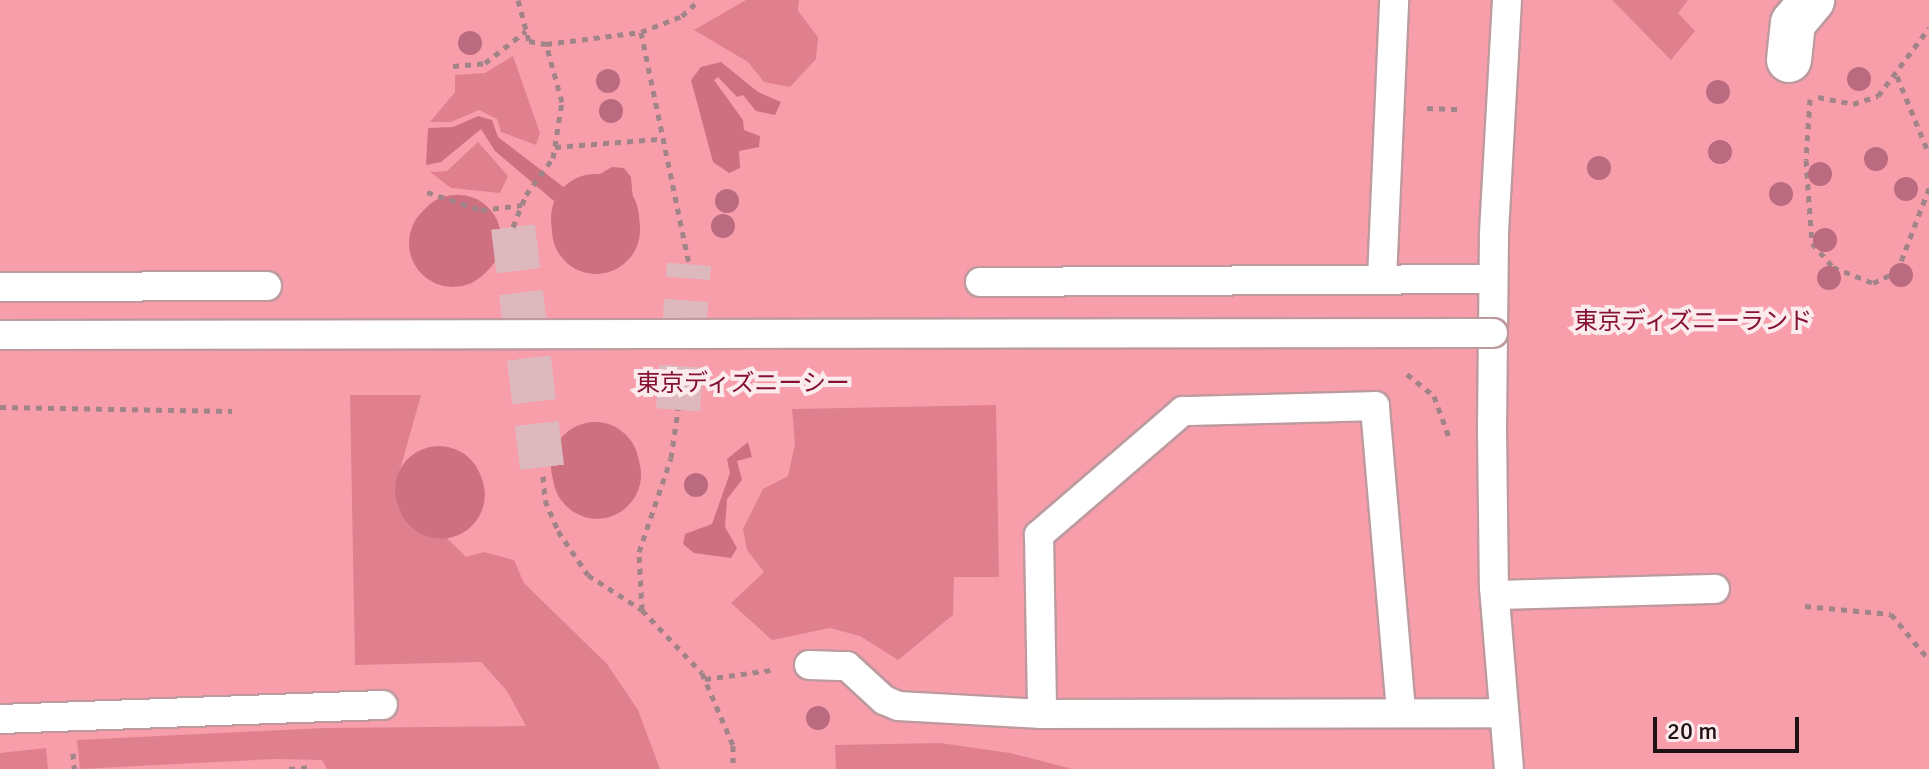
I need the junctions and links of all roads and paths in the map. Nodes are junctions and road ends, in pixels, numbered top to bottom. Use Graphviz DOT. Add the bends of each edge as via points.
graph roads {
  1 [pos="518,0"];
  2 [pos="699,0"];
  3 [pos="1394,0"];
  4 [pos="1507,0"];
  5 [pos="1812,0"];
  6 [pos="1929,28"];
  7 [pos="526,31"];
  8 [pos="641,32"];
  9 [pos="546,44"];
  10 [pos="453,66"];
  11 [pos="1897,76"];
  12 [pos="1800,77"];
  13 [pos="1387,106"];
  14 [pos="1500,111"];
  15 [pos="659,139"];
  16 [pos="555,147"];
  17 [pos="1929,154"];
  18 [pos="1929,188"];
  19 [pos="427,192"];
  20 [pos="522,205"];
  21 [pos="513,227"];
  22 [pos="689,264"];
  23 [pos="1382,279"];
  24 [pos="1493,279"];
  25 [pos="980,282"];
  26 [pos="267,286"];
  27 [pos="0,287"];
  28 [pos="1493,333"];
  29 [pos="0,335"];
  30 [pos="0,407"];
  31 [pos="678,410"];
  32 [pos="232,411"];
  33 [pos="543,476"];
  34 [pos="1715,589"];
  35 [pos="1495,595"];
  36 [pos="1805,606"];
  37 [pos="642,610"];
  38 [pos="1929,660"];
  39 [pos="809,665"];
  40 [pos="705,679"];
  41 [pos="383,705"];
  42 [pos="1401,711"];
  43 [pos="1503,713"];
  44 [pos="1042,714"];
  45 [pos="0,719"];
  46 [pos="313,767"];
  47 [pos="289,769"];
  48 [pos="733,769"];
  49 [pos="1509,769"];
  1 -- 7 [label="path"];
  2 -- 8 [label="path" via="682,16"];
  3 -- 13 [label="lane"];
  4 -- 14 [label="lane"];
  5 -- 12 [label="street" via="1793,23"];
  6 -- 11 [label="path" via="1914,41"];
  7 -- 9 [label="path" via="529,41"];
  7 -- 10 [label="path" via="485,63"];
  8 -- 9 [label="path"];
  8 -- 15 [label="path"];
  9 -- 16 [label="path" via="562,102"];
  11 -- 12 [label="path" via="1878,96 1853,104"];
  11 -- 17 [label="path"];
  12 -- 18 [label="path" via="1812,243 1833,267 1873,283 1897,272"];
  13 -- 14 [label="path"];
  13 -- 23 [label="lane"];
  14 -- 24 [label="lane"];
  15 -- 16 [label="path"];
  15 -- 22 [label="path"];
  16 -- 20 [label="path"];
  19 -- 20 [label="path" via="481,210"];
  20 -- 21 [label="path"];
  23 -- 24 [label="lane"];
  23 -- 25 [label="lane"];
  24 -- 28 [label="lane"];
  26 -- 27 [label="lane"];
  28 -- 29 [label="lane, bridge"];
  28 -- 35 [label="lane"];
  30 -- 32 [label="path"];
  31 -- 37 [label="path" via="671,458 639,552"];
  33 -- 37 [label="path" via="545,500 558,531 588,575"];
  34 -- 35 [label="lane"];
  35 -- 43 [label="lane"];
  36 -- 38 [label="path" via="1891,614"];
  37 -- 40 [label="path"];
  39 -- 40 [label="path"];
  39 -- 44 [label="lane" via="847,666 898,706"];
  40 -- 48 [label="path" via="733,745"];
  41 -- 45 [label="lane"];
  42 -- 43 [label="lane"];
  42 -- 44 [label="lane"];
  42 -- 44 [label="lane" via="1375,406 1183,411 1039,535"];
  43 -- 49 [label="lane"];
  46 -- 47 [label="path"];
}
